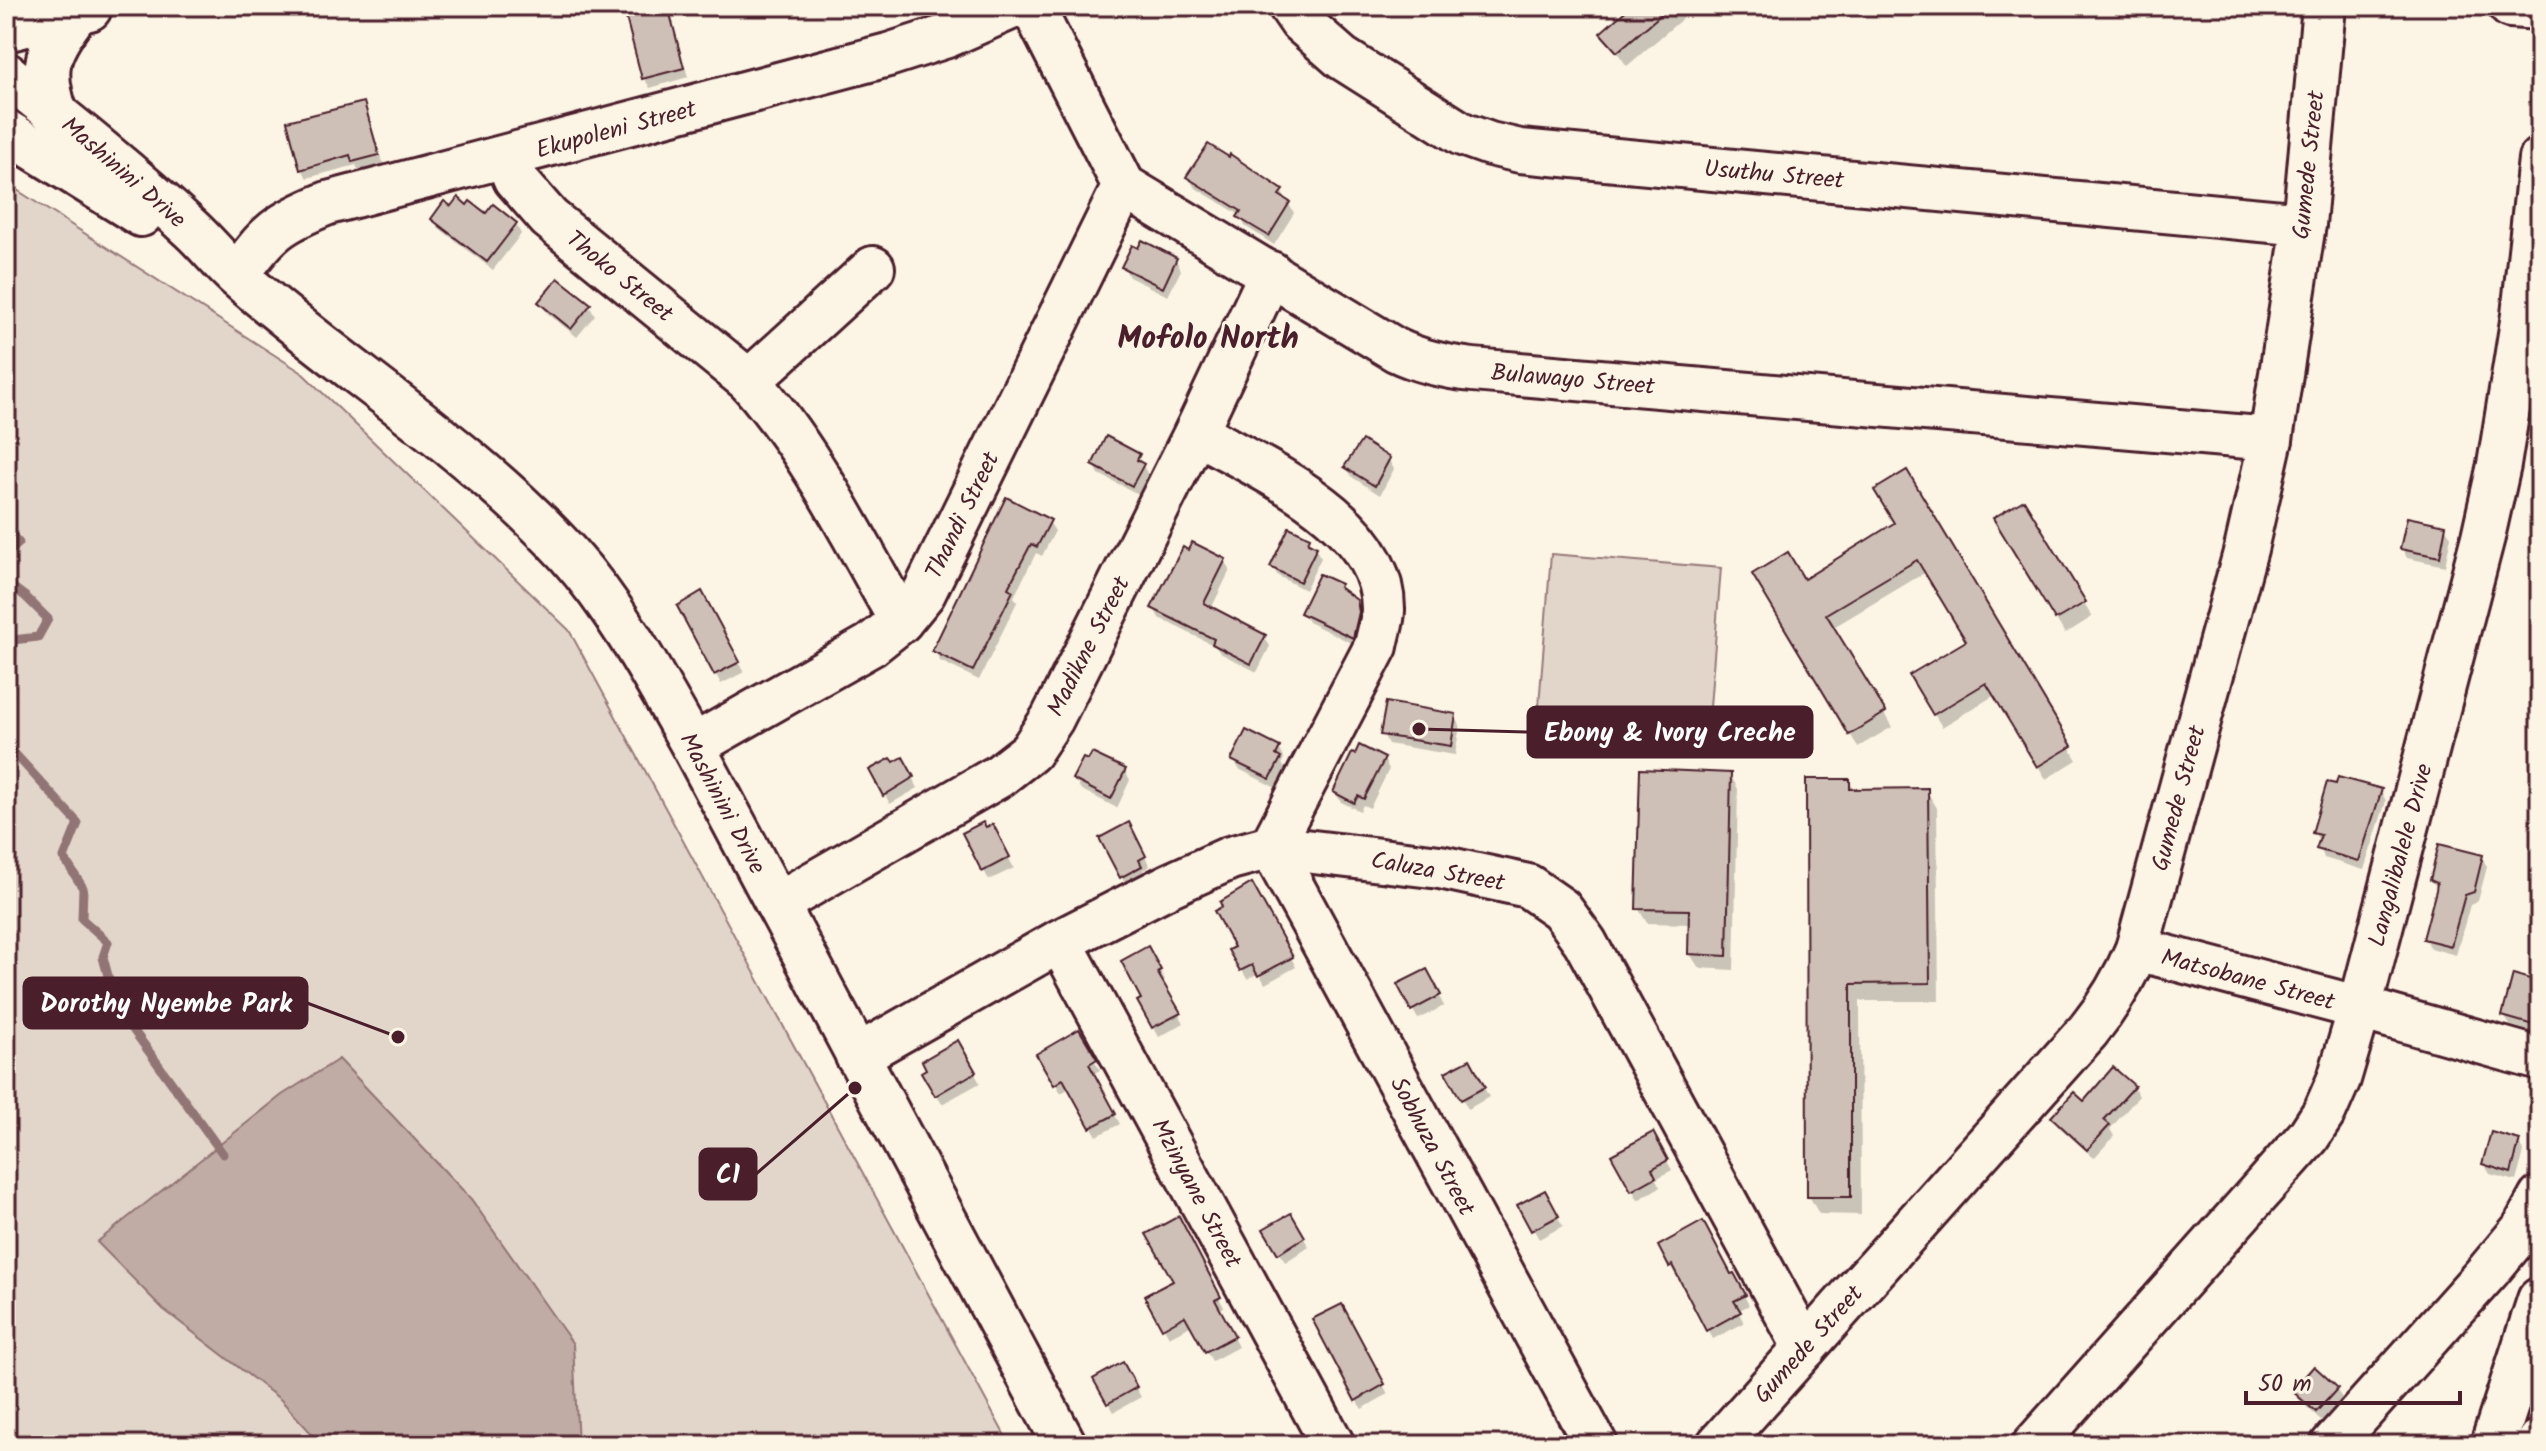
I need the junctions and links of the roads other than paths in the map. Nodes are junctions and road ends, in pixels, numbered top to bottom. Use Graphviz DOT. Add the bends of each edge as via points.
graph roads {
  1 [pos="1015,6"];
  2 [pos="1032,6"];
  3 [pos="1290,6"];
  4 [pos="2324,6"];
  5 [pos="2510,6"];
  6 [pos="86,8"];
  7 [pos="2540,8"];
  8 [pos="6,29"];
  9 [pos="6,74"];
  10 [pos="55,113"];
  11 [pos="6,131"];
  12 [pos="506,158"];
  13 [pos="2540,159"];
  14 [pos="1124,186"];
  15 [pos="2304,224"];
  16 [pos="873,268"];
  17 [pos="1271,273"];
  18 [pos="237,276"];
  19 [pos="749,381"];
  20 [pos="1196,432"];
  21 [pos="2271,439"];
  22 [pos="901,621"];
  23 [pos="693,746"];
  24 [pos="1271,847"];
  25 [pos="777,904"];
  26 [pos="1060,941"];
  27 [pos="2137,949"];
  28 [pos="2360,1008"];
  29 [pos="857,1056"];
  30 [pos="2540,1059"];
  31 [pos="2540,1198"];
  32 [pos="2540,1300"];
  33 [pos="1805,1348"];
  34 [pos="1065,1445"];
  35 [pos="1333,1445"];
  36 [pos="1596,1445"];
  37 [pos="1718,1445"];
  38 [pos="2034,1445"];
  39 [pos="2332,1445"];
  40 [pos="2493,1445"];
  1 -- 12 [label="street, Ekupoleni Street" via="888,55"];
  2 -- 14 [label="street"];
  3 -- 15 [label="street, Usuthu Street" via="1342,58 1462,134 1520,151"];
  4 -- 15 [label="street, Gumede Street"];
  5 -- 7 [label="street"];
  6 -- 8 [label="main road"];
  6 -- 10 [label="main road" via="61,31 49,58 45,81"];
  9 -- 10 [label="street, Mashinini Drive"];
  10 -- 18 [label="street, Mashinini Drive" via="193,231"];
  11 -- 18 [label="street, Mashinini Drive"];
  12 -- 18 [label="street, Ekupoleni Street" via="301,214 269,234"];
  12 -- 19 [label="street, Thoko Street" via="515,179 549,218"];
  13 -- 28 [label="street, Langalibalele Drive" via="2525,302 2499,465"];
  14 -- 17 [label="street, Bulawayo Street"];
  14 -- 22 [label="street, Thandi Street" via="924,593"];
  15 -- 21 [label="street, Gumede Street"];
  16 -- 19 [label="street"];
  17 -- 20 [label="street, Madikne Street"];
  17 -- 21 [label="street, Bulawayo Street" via="1396,350 1438,366"];
  18 -- 23 [label="street, Mashinini Drive" via="466,460 567,553 640,651"];
  19 -- 22 [label="street, Thoko Street" via="802,448"];
  20 -- 24 [label="street" via="1325,507 1352,532 1378,581 1383,610 1376,646"];
  20 -- 25 [label="street, Madikne Street" via="1052,719 1030,752 999,776"];
  21 -- 27 [label="street, Gumede Street"];
  22 -- 23 [label="street, Thandi Street" via="871,645"];
  23 -- 25 [label="street, Mashinini Drive"];
  24 -- 26 [label="street, Caluza Street" via="1194,874"];
  24 -- 33 [label="street, Caluza Street" via="1440,867 1528,886 1561,909 1585,942"];
  24 -- 36 [label="street, Sobhuza Street"];
  25 -- 29 [label="street, Mashinini Drive"];
  26 -- 29 [label="street, Caluza Street"];
  26 -- 35 [label="street, Mzinyane Street"];
  27 -- 28 [label="street, Matsobane Street"];
  27 -- 33 [label="street, Gumede Street" via="2111,1002 2088,1031"];
  28 -- 30 [label="street, Matsobane Street"];
  28 -- 38 [label="street, Langalibalele Drive" via="2339,1079 2308,1137"];
  29 -- 34 [label="street, Mashinini Drive"];
  31 -- 39 [label="street" via="2523,1229 2489,1270"];
  32 -- 40 [label="main road"];
  33 -- 37 [label="street, Gumede Street"];
}
